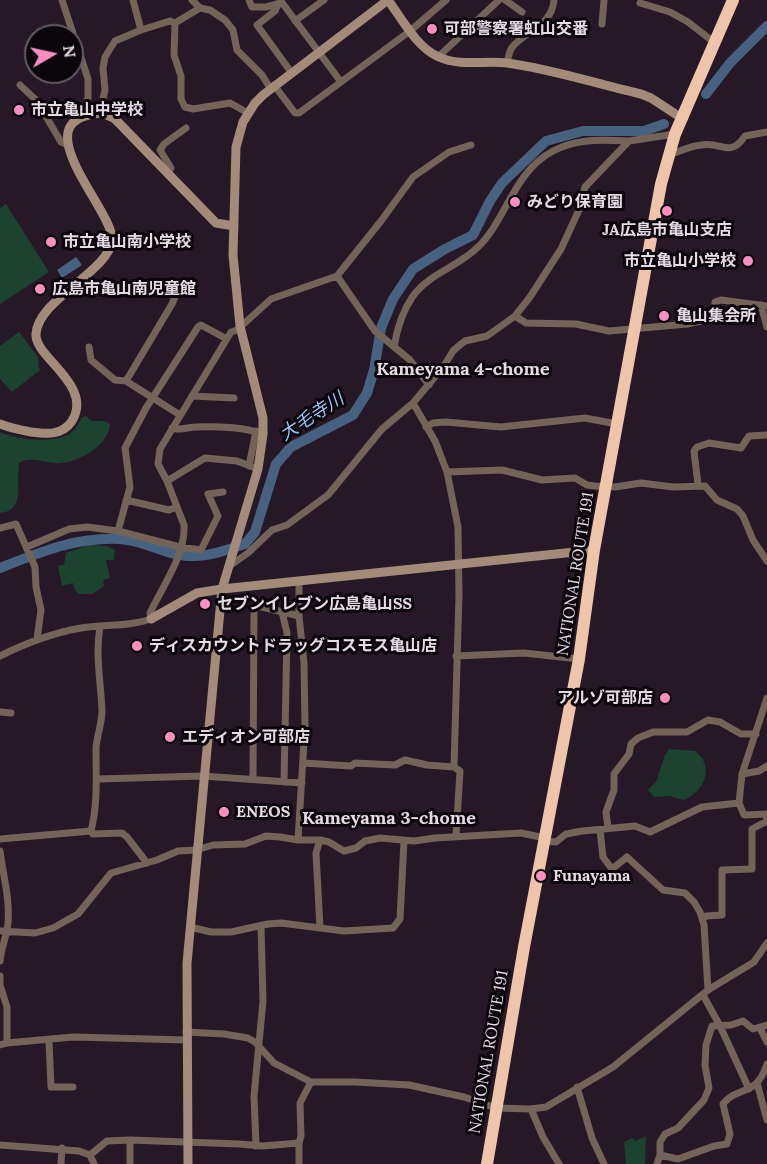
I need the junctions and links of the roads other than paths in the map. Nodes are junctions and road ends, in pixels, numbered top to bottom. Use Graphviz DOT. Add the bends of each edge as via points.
graph roads {
  1 [pos="62,0"];
  2 [pos="133,0"];
  3 [pos="192,0"];
  4 [pos="249,0"];
  5 [pos="324,0"];
  6 [pos="388,0"];
  7 [pos="446,0"];
  8 [pos="499,0"];
  9 [pos="505,0"];
  10 [pos="554,0"];
  11 [pos="604,0"];
  12 [pos="734,0"];
  13 [pos="280,2"];
  14 [pos="640,3"];
  15 [pos="200,8"];
  16 [pos="522,12"];
  17 [pos="295,21"];
  18 [pos="175,22"];
  19 [pos="602,24"];
  20 [pos="141,30"];
  21 [pos="410,31"];
  22 [pos="716,42"];
  23 [pos="318,52"];
  24 [pos="438,57"];
  25 [pos="507,63"];
  26 [pos="291,72"];
  27 [pos="341,82"];
  28 [pos="20,85"];
  29 [pos="272,87"];
  30 [pos="100,113"];
  31 [pos="248,113"];
  32 [pos="82,117"];
  33 [pos="682,119"];
  34 [pos="186,128"];
  35 [pos="767,132"];
  36 [pos="675,134"];
  37 [pos="628,141"];
  38 [pos="68,145"];
  39 [pos="471,146"];
  40 [pos="668,155"];
  41 [pos="168,173"];
  42 [pos="234,226"];
  43 [pos="337,276"];
  44 [pos="174,285"];
  45 [pos="764,305"];
  46 [pos="515,316"];
  47 [pos="240,326"];
  48 [pos="767,327"];
  49 [pos="635,328"];
  50 [pos="225,338"];
  51 [pos="393,346"];
  52 [pos="89,347"];
  53 [pos="126,381"];
  54 [pos="429,385"];
  55 [pos="192,396"];
  56 [pos="153,398"];
  57 [pos="234,398"];
  58 [pos="413,403"];
  59 [pos="180,415"];
  60 [pos="0,424"];
  61 [pos="617,424"];
  62 [pos="426,427"];
  63 [pos="172,428"];
  64 [pos="260,432"];
  65 [pos="767,435"];
  66 [pos="253,468"];
  67 [pos="447,472"];
  68 [pos="167,481"];
  69 [pos="699,485"];
  70 [pos="606,487"];
  71 [pos="223,492"];
  72 [pos="126,500"];
  73 [pos="177,507"];
  74 [pos="0,528"];
  75 [pos="118,531"];
  76 [pos="28,549"];
  77 [pos="179,549"];
  78 [pos="594,550"];
  79 [pos="767,561"];
  80 [pos="458,563"];
  81 [pos="228,565"];
  82 [pos="299,580"];
  83 [pos="222,589"];
  84 [pos="282,612"];
  85 [pos="299,616"];
  86 [pos="151,619"];
  87 [pos="100,627"];
  88 [pos="37,639"];
  89 [pos="0,656"];
  90 [pos="456,656"];
  91 [pos="579,658"];
  92 [pos="767,698"];
  93 [pos="0,712"];
  94 [pos="11,713"];
  95 [pos="756,734"];
  96 [pos="303,763"];
  97 [pos="767,766"];
  98 [pos="454,767"];
  99 [pos="742,774"];
  100 [pos="203,776"];
  101 [pos="98,779"];
  102 [pos="253,779"];
  103 [pos="284,782"];
  104 [pos="302,783"];
  105 [pos="739,803"];
  106 [pos="766,814"];
  107 [pos="604,829"];
  108 [pos="91,831"];
  109 [pos="456,836"];
  110 [pos="544,839"];
  111 [pos="0,840"];
  112 [pos="298,840"];
  113 [pos="320,840"];
  114 [pos="404,841"];
  115 [pos="0,850"];
  116 [pos="196,850"];
  117 [pos="147,863"];
  118 [pos="703,919"];
  119 [pos="261,926"];
  120 [pos="190,927"];
  121 [pos="321,928"];
  122 [pos="4,932"];
  123 [pos="767,943"];
  124 [pos="0,961"];
  125 [pos="0,976"];
  126 [pos="705,993"];
  127 [pos="720,1026"];
  128 [pos="764,1027"];
  129 [pos="186,1036"];
  130 [pos="49,1041"];
  131 [pos="767,1042"];
  132 [pos="4,1044"];
  133 [pos="258,1045"];
  134 [pos="767,1064"];
  135 [pos="311,1082"];
  136 [pos="757,1083"];
  137 [pos="73,1087"];
  138 [pos="577,1087"];
  139 [pos="749,1089"];
  140 [pos="496,1108"];
  141 [pos="531,1109"];
  142 [pos="767,1120"];
  143 [pos="130,1140"];
  144 [pos="188,1142"];
  145 [pos="299,1143"];
  146 [pos="0,1145"];
  147 [pos="256,1146"];
  148 [pos="62,1148"];
  149 [pos="90,1155"];
  150 [pos="660,1155"];
  151 [pos="62,1164"];
  152 [pos="94,1164"];
  153 [pos="130,1164"];
  154 [pos="188,1164"];
  155 [pos="299,1164"];
  156 [pos="487,1164"];
  157 [pos="559,1164"];
  158 [pos="604,1164"];
  159 [pos="657,1164"];
  1 -- 32 [label="street" via="88,80"];
  2 -- 20 [label="street"];
  3 -- 15 [label="street"];
  4 -- 13 [label="street" via="252,7"];
  5 -- 17 [label="street"];
  6 -- 21 [label="street"];
  6 -- 23 [label="street"];
  7 -- 21 [label="street"];
  8 -- 24 [label="street"];
  9 -- 16 [label="street"];
  10 -- 25 [label="street" via="551,13 511,50"];
  11 -- 19 [label="street"];
  12 -- 22 [label="highway, NATIONAL ROUTE 191"];
  13 -- 17 [label="street"];
  13 -- 26 [label="street" via="257,25"];
  14 -- 22 [label="street" via="670,12"];
  15 -- 18 [label="street"];
  15 -- 29 [label="street" via="225,20 237,50"];
  17 -- 23 [label="street"];
  18 -- 20 [label="street"];
  18 -- 31 [label="street" via="174,55 185,107 230,103"];
  20 -- 30 [label="street" via="115,41 105,57"];
  21 -- 24 [label="street"];
  21 -- 27 [label="street"];
  22 -- 33 [label="highway, NATIONAL ROUTE 191"];
  23 -- 26 [label="street"];
  23 -- 27 [label="street"];
  24 -- 25 [label="street" via="464,63"];
  25 -- 33 [label="street" via="641,94"];
  26 -- 29 [label="street"];
  27 -- 29 [label="street" via="295,113"];
  28 -- 38 [label="street" via="37,101 61,142"];
  29 -- 31 [label="street"];
  30 -- 32 [label="street"];
  30 -- 41 [label="street" via="115,119"];
  31 -- 42 [label="street" via="236,147"];
  32 -- 38 [label="street" via="71,128"];
  33 -- 36 [label="highway, NATIONAL ROUTE 191"];
  34 -- 41 [label="street" via="160,150 171,168"];
  35 -- 40 [label="street" via="745,136 730,149 702,144"];
  36 -- 37 [label="street"];
  36 -- 40 [label="highway, NATIONAL ROUTE 191"];
  37 -- 46 [label="street" via="585,187 561,249"];
  37 -- 51 [label="street" via="587,139 552,152 536,163 512,192 479,246 464,260 437,273 413,297 397,325"];
  38 -- 60 [label="street" via="109,226 112,240 101,260 41,319 36,334 39,346 66,377 76,409 71,423 50,434"];
  39 -- 43 [label="street" via="449,152 413,177"];
  40 -- 49 [label="highway, NATIONAL ROUTE 191"];
  41 -- 42 [label="street" via="216,223"];
  42 -- 47 [label="street" via="234,286"];
  43 -- 47 [label="street" via="271,299"];
  43 -- 51 [label="street" via="375,331"];
  44 -- 53 [label="street" via="172,304"];
  45 -- 48 [label="street"];
  45 -- 49 [label="street" via="721,300 715,302 710,319"];
  46 -- 49 [label="street" via="526,323 576,324 609,331"];
  46 -- 54 [label="street" via="487,336 461,344"];
  47 -- 50 [label="street"];
  47 -- 64 [label="street" via="263,418"];
  49 -- 61 [label="highway, NATIONAL ROUTE 191"];
  50 -- 55 [label="street"];
  50 -- 56 [label="street" via="198,327"];
  51 -- 54 [label="street"];
  52 -- 53 [label="street" via="91,360 115,380"];
  53 -- 56 [label="street"];
  54 -- 58 [label="street"];
  55 -- 57 [label="street"];
  55 -- 59 [label="street"];
  56 -- 59 [label="street"];
  56 -- 72 [label="street" via="125,448 130,487"];
  58 -- 62 [label="street"];
  58 -- 81 [label="street" via="382,429 328,495 287,525 272,530 248,554"];
  59 -- 63 [label="street"];
  61 -- 62 [label="street" via="585,418 501,427 446,422"];
  61 -- 70 [label="highway, NATIONAL ROUTE 191"];
  62 -- 67 [label="street"];
  63 -- 64 [label="street"];
  63 -- 68 [label="street" via="158,456"];
  64 -- 66 [label="street"];
  65 -- 69 [label="street" via="749,436 741,448 709,443 697,447 694,451"];
  66 -- 68 [label="street" via="237,461 206,458"];
  66 -- 81 [label="street"];
  67 -- 70 [label="street" via="502,470 542,480 574,478 587,485"];
  67 -- 80 [label="street" via="458,527"];
  68 -- 73 [label="street"];
  69 -- 70 [label="street" via="634,483"];
  69 -- 79 [label="street" via="705,486 717,500 737,509"];
  70 -- 78 [label="highway, NATIONAL ROUTE 191"];
  71 -- 77 [label="street" via="208,494 218,516 201,550"];
  72 -- 73 [label="street" via="169,510"];
  72 -- 75 [label="street"];
  73 -- 77 [label="street" via="184,525"];
  74 -- 76 [label="street" via="16,524"];
  75 -- 76 [label="street" via="69,529"];
  75 -- 77 [label="street"];
  76 -- 88 [label="street" via="35,567 41,610"];
  77 -- 86 [label="street" via="150,613"];
  78 -- 80 [label="street"];
  78 -- 91 [label="highway, NATIONAL ROUTE 191"];
  80 -- 82 [label="street"];
  80 -- 90 [label="street"];
  81 -- 83 [label="street"];
  82 -- 83 [label="street"];
  82 -- 85 [label="street"];
  83 -- 86 [label="street" via="197,593"];
  83 -- 100 [label="street"];
  84 -- 85 [label="street"];
  84 -- 102 [label="street" via="254,607"];
  84 -- 103 [label="street" via="287,633"];
  85 -- 96 [label="street" via="304,673"];
  86 -- 87 [label="street"];
  87 -- 88 [label="street"];
  87 -- 101 [label="street" via="102,713 96,746"];
  88 -- 89 [label="street"];
  90 -- 91 [label="street" via="524,653"];
  90 -- 98 [label="street"];
  91 -- 110 [label="highway, NATIONAL ROUTE 191"];
  92 -- 95 [label="street"];
  93 -- 94 [label="street"];
  95 -- 99 [label="street"];
  95 -- 107 [label="street" via="741,734 708,720 687,732 653,732 638,738 614,774"];
  96 -- 98 [label="street" via="395,765 405,760"];
  96 -- 104 [label="street"];
  97 -- 99 [label="street"];
  98 -- 109 [label="street" via="460,771"];
  99 -- 105 [label="street"];
  100 -- 101 [label="street"];
  100 -- 102 [label="street"];
  100 -- 116 [label="street"];
  101 -- 108 [label="street"];
  102 -- 103 [label="street"];
  103 -- 104 [label="street"];
  104 -- 112 [label="street"];
  105 -- 106 [label="street" via="744,815"];
  105 -- 107 [label="street" via="702,807 650,832 635,826"];
  106 -- 118 [label="street" via="767,821 752,829 752,870 722,870 722,915"];
  107 -- 110 [label="street" via="566,834 556,842"];
  107 -- 118 [label="street" via="603,857 612,869 627,857 663,890 685,893"];
  108 -- 111 [label="street"];
  108 -- 117 [label="street" via="122,833"];
  109 -- 110 [label="street" via="521,833"];
  109 -- 114 [label="street"];
  110 -- 140 [label="highway, NATIONAL ROUTE 191"];
  112 -- 113 [label="street"];
  112 -- 116 [label="street" via="266,836 245,844"];
  113 -- 114 [label="street" via="344,851 372,839"];
  113 -- 121 [label="street" via="316,853"];
  114 -- 121 [label="street" via="397,924 393,928 358,931"];
  115 -- 122 [label="street" via="7,889"];
  116 -- 117 [label="street" via="178,851"];
  116 -- 120 [label="street"];
  117 -- 122 [label="street" via="111,873 78,914 53,928 35,933"];
  118 -- 126 [label="street"];
  119 -- 120 [label="street" via="231,932"];
  119 -- 121 [label="street" via="281,923"];
  119 -- 133 [label="street" via="263,1001"];
  120 -- 129 [label="street"];
  122 -- 124 [label="street"];
  123 -- 126 [label="street" via="754,962"];
  125 -- 132 [label="street" via="7,1007"];
  126 -- 127 [label="street"];
  126 -- 138 [label="street" via="613,1067"];
  127 -- 128 [label="street" via="743,1022 753,1029"];
  127 -- 139 [label="street"];
  127 -- 150 [label="street" via="712,1026 708,1036 705,1065 709,1088 704,1100 678,1128 665,1134 660,1142"];
  128 -- 131 [label="street"];
  129 -- 130 [label="street" via="73,1037"];
  129 -- 133 [label="street" via="224,1034 248,1038"];
  129 -- 144 [label="street"];
  130 -- 132 [label="street"];
  130 -- 137 [label="street" via="51,1087"];
  133 -- 135 [label="street" via="274,1063"];
  133 -- 147 [label="street"];
  134 -- 136 [label="street"];
  135 -- 140 [label="street" via="409,1085"];
  135 -- 145 [label="street" via="300,1103"];
  136 -- 139 [label="street"];
  136 -- 142 [label="street"];
  138 -- 141 [label="street" via="554,1104"];
  138 -- 158 [label="street"];
  139 -- 150 [label="street" via="723,1104 730,1134 727,1144 678,1159"];
  140 -- 141 [label="street"];
  140 -- 156 [label="highway, NATIONAL ROUTE 191"];
  141 -- 157 [label="street"];
  143 -- 144 [label="street"];
  143 -- 149 [label="street" via="107,1141"];
  143 -- 153 [label="street"];
  144 -- 147 [label="street"];
  144 -- 154 [label="street"];
  145 -- 147 [label="street"];
  145 -- 155 [label="street"];
  146 -- 148 [label="street"];
  148 -- 149 [label="street"];
  148 -- 151 [label="street"];
  149 -- 152 [label="street"];
  150 -- 159 [label="street"];
}
